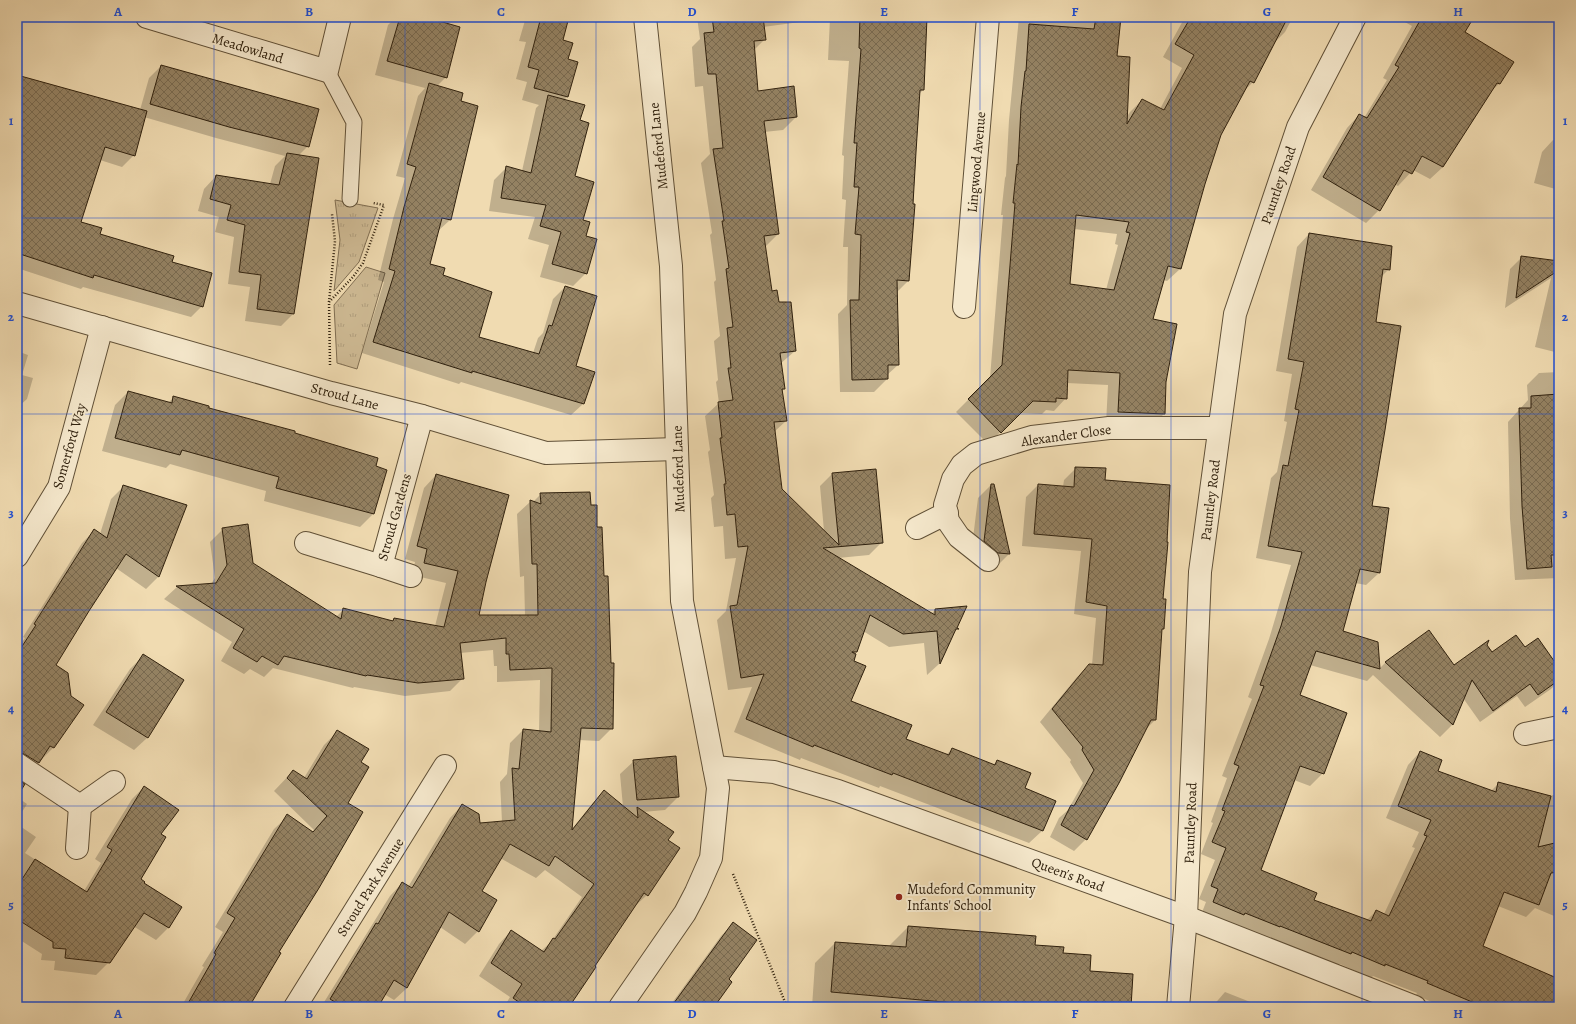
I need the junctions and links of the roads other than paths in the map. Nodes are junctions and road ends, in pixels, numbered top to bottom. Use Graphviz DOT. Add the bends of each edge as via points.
graph roads {
  1 [pos="147,17"];
  2 [pos="340,17"];
  3 [pos="645,17"];
  4 [pos="988,17"];
  5 [pos="1355,17"];
  6 [pos="327,72"];
  7 [pos="350,199"];
  8 [pos="17,303"];
  9 [pos="964,307"];
  10 [pos="102,327"];
  11 [pos="422,416"];
  12 [pos="1219,428"];
  13 [pos="677,449"];
  14 [pos="947,513"];
  15 [pos="917,528"];
  16 [pos="306,543"];
  17 [pos="17,556"];
  18 [pos="988,560"];
  19 [pos="381,566"];
  20 [pos="411,576"];
  21 [pos="1559,726"];
  22 [pos="1525,734"];
  23 [pos="17,764"];
  24 [pos="445,766"];
  25 [pos="714,767"];
  26 [pos="114,782"];
  27 [pos="80,806"];
  28 [pos="77,848"];
  29 [pos="1186,917"];
  30 [pos="295,1007"];
  31 [pos="620,1007"];
  32 [pos="1178,1007"];
  33 [pos="1415,1007"];
  1 -- 6 [label="street, Meadowland"];
  2 -- 6 [label="street"];
  3 -- 13 [label="street, Mudeford Lane" via="671,266"];
  4 -- 9 [label="street, Lingwood Avenue"];
  5 -- 12 [label="street, Pauntley Road" via="1298,127 1234,314"];
  6 -- 7 [label="lane" via="354,122"];
  8 -- 10 [label="street, Stroud Lane"];
  10 -- 11 [label="street, Stroud Lane" via="331,393"];
  10 -- 17 [label="street, Somerford Way" via="59,487"];
  11 -- 13 [label="street, Stroud Lane" via="546,453"];
  11 -- 19 [label="street, Stroud Gardens"];
  12 -- 14 [label="street, Alexander Close" via="1109,428 1032,437 1001,446 976,454 962,465 951,485 945,505"];
  12 -- 29 [label="street, Pauntley Road" via="1200,572"];
  13 -- 25 [label="street, Mudeford Lane" via="682,601"];
  14 -- 15 [label="street"];
  14 -- 18 [label="street, Alexander Close" via="948,521 959,537"];
  16 -- 19 [label="street, Stroud Gardens"];
  19 -- 20 [label="street"];
  21 -- 22 [label="street"];
  23 -- 27 [label="street"];
  24 -- 30 [label="street, Stroud Park Avenue"];
  25 -- 29 [label="street, Queen's Road" via="774,772 838,791"];
  25 -- 31 [label="street, Mudeford Lane" via="718,788 711,858 685,913"];
  26 -- 27 [label="street"];
  27 -- 28 [label="street"];
  29 -- 32 [label="street, Pauntley Road"];
  29 -- 33 [label="street, Queen's Road"];
}
